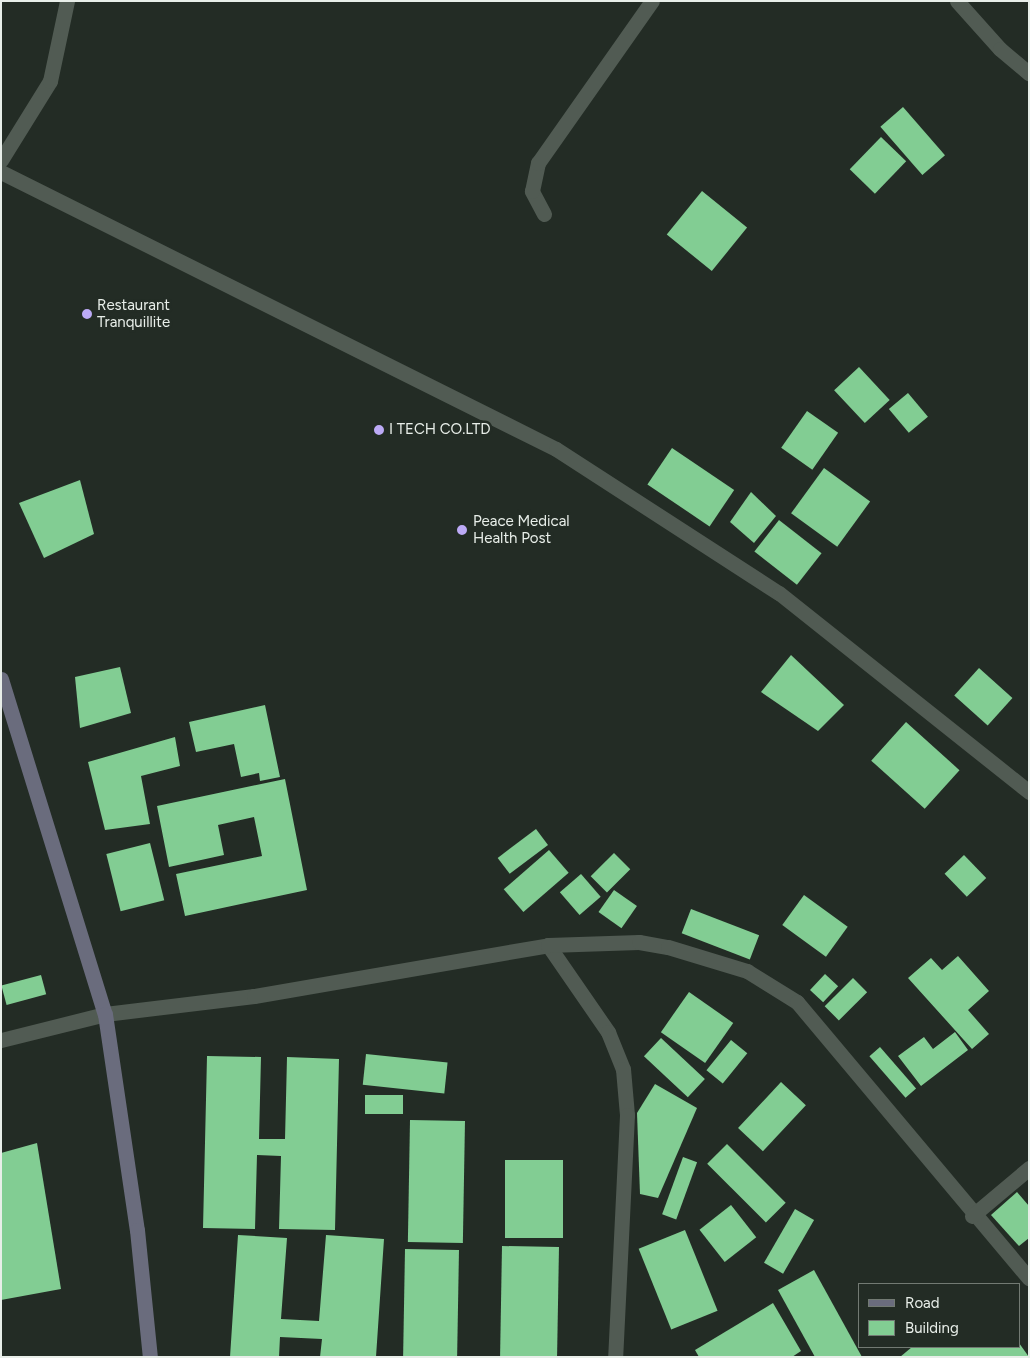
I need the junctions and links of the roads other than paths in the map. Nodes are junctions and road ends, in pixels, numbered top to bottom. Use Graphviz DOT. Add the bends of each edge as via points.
graph roads {
  1 [pos="68,1"];
  2 [pos="652,1"];
  3 [pos="957,1"];
  4 [pos="1029,73"];
  5 [pos="1,160"];
  6 [pos="1,172"];
  7 [pos="544,214"];
  8 [pos="1,679"];
  9 [pos="1029,792"];
  10 [pos="548,945"];
  11 [pos="105,1014"];
  12 [pos="1,1040"];
  13 [pos="1029,1168"];
  14 [pos="972,1216"];
  15 [pos="1029,1278"];
  16 [pos="150,1357"];
  17 [pos="615,1357"];
  1 -- 5 [label="street" via="50,81"];
  2 -- 7 [label="street" via="538,164 532,190"];
  3 -- 4 [label="street" via="1000,49"];
  6 -- 9 [label="street" via="556,449 778,593"];
  8 -- 11 [label="street"];
  10 -- 11 [label="street" via="254,996"];
  10 -- 14 [label="street" via="639,942 668,947 747,971 797,1002"];
  10 -- 17 [label="street" via="608,1032 623,1069 627,1115"];
  11 -- 12 [label="street"];
  11 -- 16 [label="street" via="138,1230"];
  13 -- 14 [label="street"];
  14 -- 15 [label="street"];
}
